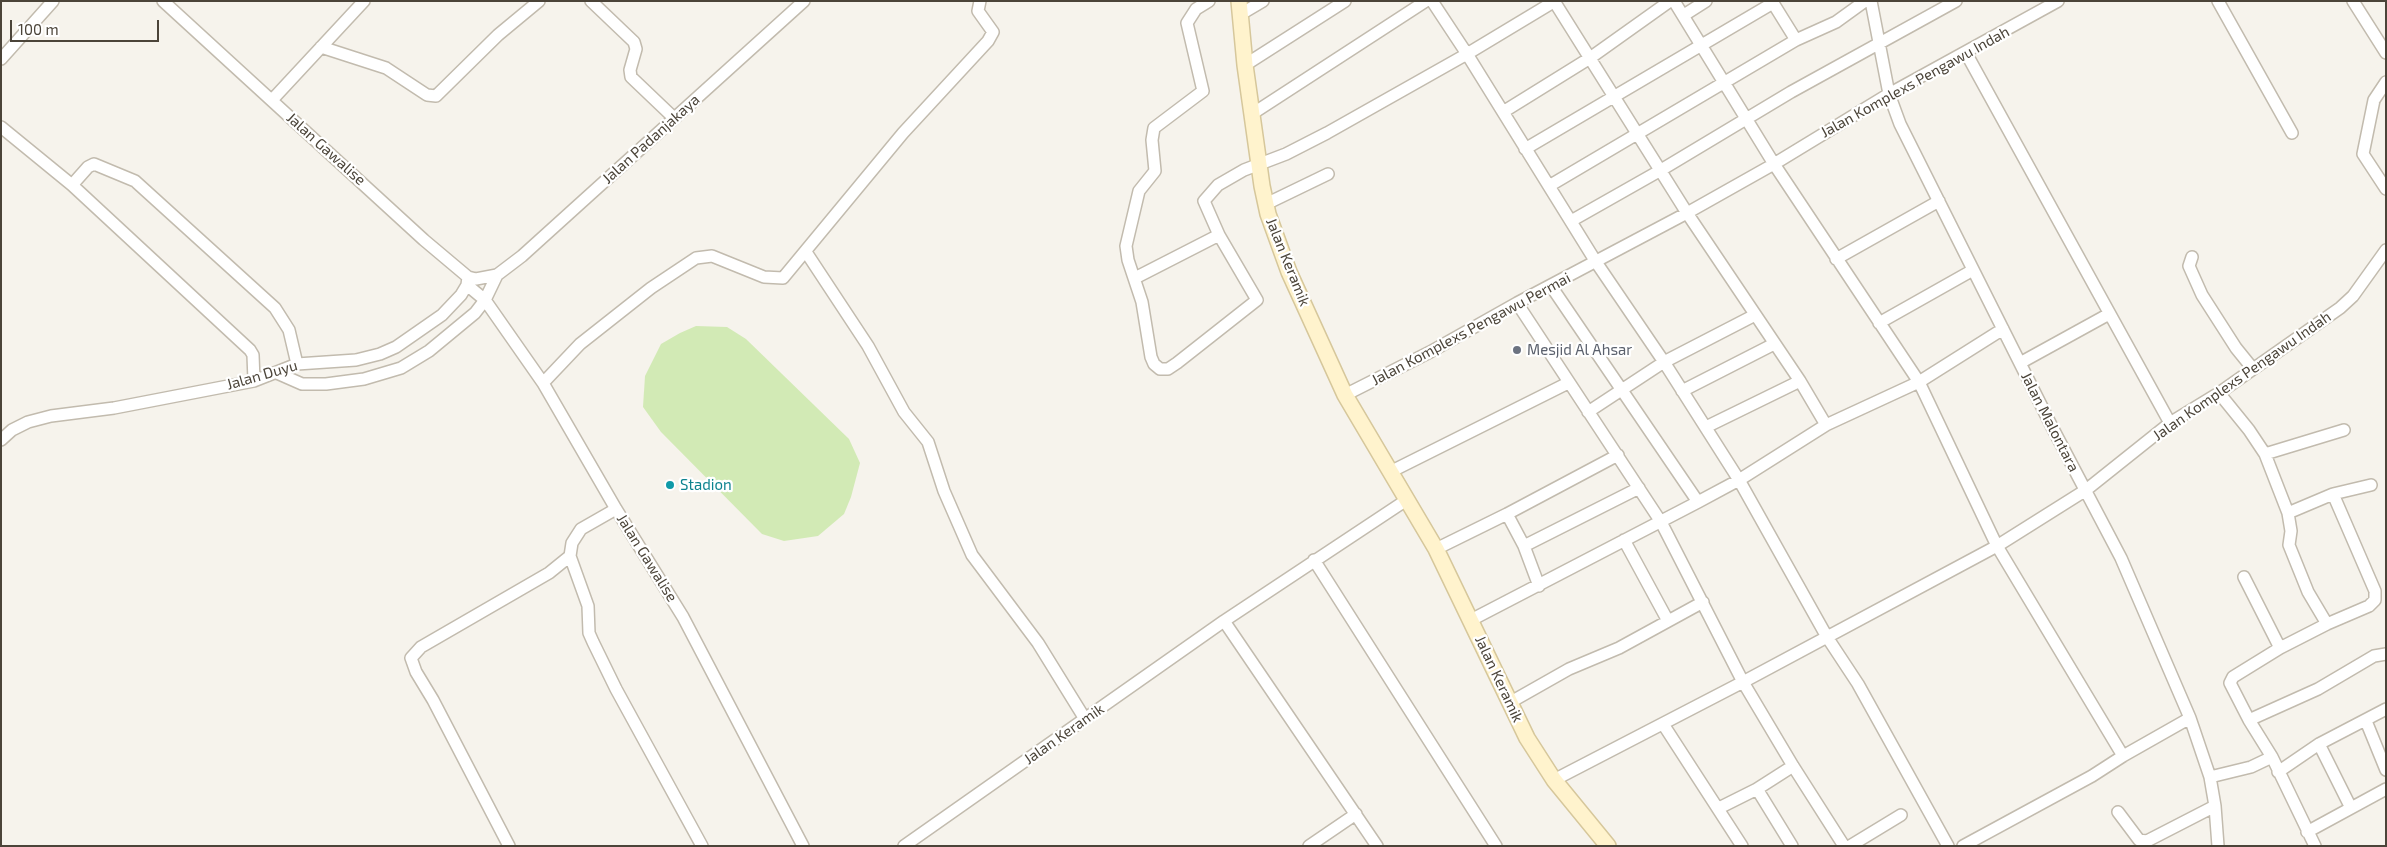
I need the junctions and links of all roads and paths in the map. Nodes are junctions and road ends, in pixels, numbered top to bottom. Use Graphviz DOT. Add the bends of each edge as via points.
graph roads {
  1 [pos="53,1"];
  2 [pos="162,1"];
  3 [pos="364,1"];
  4 [pos="539,1"];
  5 [pos="591,1"];
  6 [pos="980,1"];
  7 [pos="1209,1"];
  8 [pos="1263,1"];
  9 [pos="1345,1"];
  10 [pos="1426,1"];
  11 [pos="1432,1"];
  12 [pos="1554,1"];
  13 [pos="1672,1"];
  14 [pos="1706,1"];
  15 [pos="1865,1"];
  16 [pos="1871,1"];
  17 [pos="1956,1"];
  18 [pos="2058,1"];
  19 [pos="2218,1"];
  20 [pos="2353,1"];
  21 [pos="1772,2"];
  22 [pos="799,3"];
  23 [pos="1240,8"];
  24 [pos="1684,15"];
  25 [pos="1796,40"];
  26 [pos="1702,44"];
  27 [pos="1880,44"];
  28 [pos="321,47"];
  29 [pos="1966,53"];
  30 [pos="2386,53"];
  31 [pos="1467,54"];
  32 [pos="1590,58"];
  33 [pos="1,59"];
  34 [pos="1245,65"];
  35 [pos="1725,81"];
  36 [pos="2386,82"];
  37 [pos="1888,94"];
  38 [pos="1614,96"];
  39 [pos="272,100"];
  40 [pos="1503,112"];
  41 [pos="1252,114"];
  42 [pos="674,118"];
  43 [pos="1748,119"];
  44 [pos="1,127"];
  45 [pos="2292,133"];
  46 [pos="1638,134"];
  47 [pos="1525,148"];
  48 [pos="1259,164"];
  49 [pos="1774,164"];
  50 [pos="1661,170"];
  51 [pos="1328,174"];
  52 [pos="72,185"];
  53 [pos="1549,186"];
  54 [pos="2386,189"];
  55 [pos="1940,201"];
  56 [pos="1266,204"];
  57 [pos="1687,213"];
  58 [pos="1571,221"];
  59 [pos="1219,235"];
  60 [pos="2386,250"];
  61 [pos="806,252"];
  62 [pos="2192,257"];
  63 [pos="1836,259"];
  64 [pos="1596,262"];
  65 [pos="1973,270"];
  66 [pos="497,274"];
  67 [pos="1135,278"];
  68 [pos="468,281"];
  69 [pos="1552,286"];
  70 [pos="485,300"];
  71 [pos="1516,303"];
  72 [pos="2109,314"];
  73 [pos="1755,315"];
  74 [pos="1879,323"];
  75 [pos="2003,329"];
  76 [pos="1774,344"];
  77 [pos="1664,362"];
  78 [pos="2020,363"];
  79 [pos="297,364"];
  80 [pos="2252,369"];
  81 [pos="277,372"];
  82 [pos="254,381"];
  83 [pos="1800,381"];
  84 [pos="543,382"];
  85 [pos="1919,382"];
  86 [pos="1568,383"];
  87 [pos="1621,391"];
  88 [pos="1682,391"];
  89 [pos="2219,393"];
  90 [pos="1345,395"];
  91 [pos="1588,412"];
  92 [pos="2170,423"];
  93 [pos="1826,425"];
  94 [pos="1706,427"];
  95 [pos="2344,430"];
  96 [pos="1,440"];
  97 [pos="2265,454"];
  98 [pos="1618,455"];
  99 [pos="1392,472"];
  100 [pos="1739,480"];
  101 [pos="2371,485"];
  102 [pos="1639,488"];
  103 [pos="2086,490"];
  104 [pos="2333,494"];
  105 [pos="1408,499"];
  106 [pos="1698,502"];
  107 [pos="616,509"];
  108 [pos="2288,513"];
  109 [pos="1507,514"];
  110 [pos="1661,522"];
  111 [pos="1624,540"];
  112 [pos="1524,546"];
  113 [pos="1997,546"];
  114 [pos="1436,549"];
  115 [pos="570,556"];
  116 [pos="1314,560"];
  117 [pos="2244,577"];
  118 [pos="1539,586"];
  119 [pos="1703,602"];
  120 [pos="1471,620"];
  121 [pos="1224,621"];
  122 [pos="1668,621"];
  123 [pos="2327,624"];
  124 [pos="1826,637"];
  125 [pos="2280,648"];
  126 [pos="2386,654"];
  127 [pos="1743,682"];
  128 [pos="1510,703"];
  129 [pos="2386,710"];
  130 [pos="2190,718"];
  131 [pos="1085,719"];
  132 [pos="2249,720"];
  133 [pos="2366,721"];
  134 [pos="1663,724"];
  135 [pos="2319,744"];
  136 [pos="2122,756"];
  137 [pos="2272,757"];
  138 [pos="1793,766"];
  139 [pos="2386,770"];
  140 [pos="2278,772"];
  141 [pos="2210,777"];
  142 [pos="1554,780"];
  143 [pos="1756,788"];
  144 [pos="2386,789"];
  145 [pos="2216,806"];
  146 [pos="1719,808"];
  147 [pos="2351,808"];
  148 [pos="2118,812"];
  149 [pos="1356,814"];
  150 [pos="1901,815"];
  151 [pos="2307,832"];
  152 [pos="509,846"];
  153 [pos="702,846"];
  154 [pos="804,846"];
  155 [pos="904,846"];
  156 [pos="1309,846"];
  157 [pos="1376,846"];
  158 [pos="1496,846"];
  159 [pos="1608,846"];
  160 [pos="1742,846"];
  161 [pos="1792,846"];
  162 [pos="1844,846"];
  163 [pos="1850,846"];
  164 [pos="1948,846"];
  165 [pos="1964,846"];
  166 [pos="2218,846"];
  167 [pos="2315,846"];
  1 -- 33 [label="street"];
  2 -- 39 [label="street, Jalan Gawalise"];
  3 -- 28 [label="street"];
  4 -- 28 [label="street" via="498,35 436,96 427,95 386,68"];
  5 -- 42 [label="street" via="634,42 631,77"];
  6 -- 61 [label="street" via="978,11 992,32 991,37 902,133"];
  7 -- 67 [label="street" via="1196,8 1187,23 1203,91 1157,124 1152,132 1155,171 1139,191 1126,246"];
  8 -- 23 [label="street"];
  9 -- 34 [label="street"];
  10 -- 41 [label="street"];
  11 -- 31 [label="street"];
  12 -- 31 [label="street"];
  12 -- 32 [label="street"];
  13 -- 24 [label="street"];
  13 -- 32 [label="street"];
  14 -- 24 [label="street"];
  15 -- 25 [label="street" via="1836,22"];
  16 -- 27 [label="street, Jalan Malontara"];
  17 -- 27 [label="street"];
  18 -- 29 [label="street, Jalan Komplexs Pengawu Indah"];
  19 -- 45 [label="street"];
  20 -- 30 [label="street"];
  21 -- 25 [label="street"];
  21 -- 26 [label="street"];
  22 -- 42 [label="street, Jalan Padanjakaya"];
  23 -- 34 [label="street, Jalan Keramik"];
  24 -- 26 [label="street"];
  25 -- 35 [label="street"];
  26 -- 35 [label="street"];
  26 -- 38 [label="street"];
  27 -- 37 [label="street, Jalan Malontara"];
  27 -- 43 [label="street"];
  28 -- 39 [label="street"];
  29 -- 37 [label="street, Jalan Komplexs Pengawu Indah"];
  29 -- 72 [label="street"];
  31 -- 40 [label="street"];
  31 -- 48 [label="street" via="1327,133"];
  32 -- 38 [label="street"];
  32 -- 40 [label="street"];
  34 -- 41 [label="street, Jalan Keramik"];
  35 -- 43 [label="street"];
  35 -- 46 [label="street"];
  36 -- 54 [label="street" via="2374,100 2362,154"];
  37 -- 49 [label="street, Jalan Komplexs Pengawu Indah"];
  37 -- 55 [label="street, Jalan Malontara"];
  38 -- 46 [label="street"];
  38 -- 47 [label="street"];
  39 -- 68 [label="street, Jalan Gawalise"];
  40 -- 47 [label="street"];
  41 -- 48 [label="street, Jalan Keramik"];
  42 -- 66 [label="street, Jalan Padanjakaya" via="522,256"];
  43 -- 49 [label="street"];
  43 -- 50 [label="street"];
  44 -- 52 [label="street"];
  46 -- 50 [label="street"];
  46 -- 53 [label="street"];
  47 -- 53 [label="street"];
  48 -- 56 [label="street, Jalan Keramik"];
  48 -- 59 [label="street" via="1218,185 1204,201"];
  49 -- 57 [label="street, Jalan Komplexs Pengawu Permai"];
  49 -- 63 [label="street"];
  50 -- 57 [label="street"];
  50 -- 58 [label="street"];
  51 -- 56 [label="street"];
  52 -- 79 [label="street" via="94,164 135,181 275,308 289,330"];
  52 -- 82 [label="street" via="250,350"];
  53 -- 58 [label="street"];
  55 -- 63 [label="street"];
  55 -- 65 [label="street, Jalan Malontara"];
  56 -- 90 [label="street, Jalan Keramik" via="1286,265"];
  57 -- 64 [label="street, Jalan Komplexs Pengawu Permai"];
  57 -- 73 [label="street"];
  58 -- 64 [label="street"];
  59 -- 67 [label="street"];
  59 -- 67 [label="street" via="1257,300 1168,369 1157,367 1151,357"];
  60 -- 80 [label="street, Jalan Komplexs Pengawu Indah" via="2346,303"];
  61 -- 84 [label="street" via="780,278 764,277 712,256 696,258 651,288 580,344"];
  61 -- 131 [label="street" via="868,346 904,412 928,442 944,491 972,555 1038,643"];
  62 -- 80 [label="street" via="2189,266 2202,295"];
  63 -- 74 [label="street"];
  64 -- 69 [label="street, Jalan Komplexs Pengawu Permai"];
  64 -- 77 [label="street"];
  65 -- 74 [label="street"];
  65 -- 75 [label="street, Jalan Malontara"];
  66 -- 68 [label="street"];
  66 -- 70 [label="street"];
  68 -- 70 [label="street, Jalan Gawalise"];
  68 -- 79 [label="street, Jalan Duyu" via="442,315 391,350 356,360"];
  69 -- 71 [label="street, Jalan Komplexs Pengawu Permai"];
  69 -- 87 [label="street"];
  70 -- 81 [label="street" via="465,323 429,351 394,371 345,381 302,384"];
  70 -- 84 [label="street, Jalan Gawalise"];
  71 -- 86 [label="street"];
  71 -- 90 [label="street, Jalan Komplexs Pengawu Permai"];
  72 -- 78 [label="street"];
  72 -- 92 [label="street"];
  73 -- 76 [label="street"];
  73 -- 77 [label="street"];
  74 -- 85 [label="street"];
  75 -- 78 [label="street, Jalan Malontara"];
  75 -- 85 [label="street"];
  76 -- 83 [label="street"];
  76 -- 88 [label="street"];
  77 -- 87 [label="street"];
  77 -- 88 [label="street"];
  78 -- 103 [label="street, Jalan Malontara"];
  79 -- 81 [label="street, Jalan Duyu"];
  80 -- 89 [label="street, Jalan Komplexs Pengawu Indah"];
  81 -- 82 [label="street, Jalan Duyu"];
  82 -- 96 [label="street, Jalan Duyu" via="114,408 51,416 28,422"];
  83 -- 93 [label="street"];
  83 -- 94 [label="street"];
  84 -- 107 [label="street, Jalan Gawalise"];
  85 -- 93 [label="street"];
  85 -- 113 [label="street"];
  86 -- 91 [label="street"];
  86 -- 99 [label="street"];
  87 -- 91 [label="street"];
  87 -- 106 [label="street"];
  88 -- 94 [label="street"];
  89 -- 92 [label="street, Jalan Komplexs Pengawu Indah"];
  89 -- 97 [label="street"];
  90 -- 99 [label="street, Jalan Keramik"];
  91 -- 98 [label="street"];
  92 -- 103 [label="street, Jalan Komplexs Pengawu Indah"];
  93 -- 100 [label="street"];
  94 -- 100 [label="street"];
  95 -- 97 [label="street"];
  97 -- 108 [label="street"];
  98 -- 102 [label="street"];
  98 -- 109 [label="street"];
  99 -- 105 [label="street, Jalan Keramik"];
  100 -- 106 [label="street"];
  100 -- 124 [label="street"];
  101 -- 104 [label="street"];
  102 -- 110 [label="street"];
  102 -- 112 [label="street"];
  103 -- 113 [label="street, Jalan Komplexs Pengawu Indah"];
  103 -- 130 [label="street, Jalan Malontara" via="2136,591"];
  104 -- 108 [label="street"];
  104 -- 123 [label="street" via="2376,600"];
  105 -- 114 [label="street, Jalan Keramik"];
  105 -- 116 [label="street, Jalan Keramik"];
  106 -- 110 [label="street"];
  107 -- 115 [label="street" via="581,529 572,543"];
  107 -- 154 [label="street, Jalan Gawalise" via="684,618"];
  108 -- 123 [label="street" via="2289,545 2308,592"];
  109 -- 112 [label="street"];
  109 -- 114 [label="street"];
  110 -- 111 [label="street"];
  110 -- 119 [label="street"];
  111 -- 118 [label="street"];
  111 -- 122 [label="street"];
  112 -- 118 [label="street"];
  113 -- 124 [label="street, Jalan Komplexs Pengawu Indah"];
  113 -- 136 [label="street"];
  114 -- 120 [label="street, Jalan Keramik"];
  115 -- 152 [label="street" via="549,574 421,648 411,658"];
  115 -- 153 [label="street" via="588,606 589,633 593,642"];
  116 -- 121 [label="street, Jalan Keramik"];
  116 -- 158 [label="street"];
  117 -- 125 [label="street"];
  118 -- 120 [label="street"];
  119 -- 122 [label="street"];
  119 -- 127 [label="street"];
  120 -- 128 [label="street, Jalan Keramik"];
  121 -- 131 [label="street, Jalan Keramik"];
  121 -- 149 [label="street"];
  122 -- 128 [label="street" via="1608,653 1569,669"];
  123 -- 125 [label="street"];
  124 -- 127 [label="street, Jalan Komplexs Pengawu Indah"];
  124 -- 164 [label="street" via="1858,684"];
  125 -- 132 [label="street" via="2230,681"];
  126 -- 132 [label="street" via="2374,656 2318,689"];
  127 -- 134 [label="street, Jalan Komplexs Pengawu Indah"];
  127 -- 138 [label="street"];
  128 -- 142 [label="street, Jalan Keramik" via="1527,738"];
  129 -- 133 [label="street"];
  130 -- 136 [label="street"];
  130 -- 141 [label="street, Jalan Malontara"];
  131 -- 155 [label="street, Jalan Keramik"];
  132 -- 137 [label="street"];
  133 -- 135 [label="street"];
  133 -- 139 [label="street"];
  134 -- 142 [label="street, Jalan Komplexs Pengawu Indah"];
  134 -- 146 [label="street"];
  135 -- 140 [label="street"];
  135 -- 147 [label="street"];
  136 -- 165 [label="street" via="2092,776"];
  137 -- 140 [label="street"];
  137 -- 141 [label="street" via="2251,767"];
  138 -- 143 [label="street"];
  138 -- 162 [label="street"];
  140 -- 151 [label="street"];
  141 -- 145 [label="street, Jalan Malontara"];
  142 -- 159 [label="street, Jalan Keramik"];
  143 -- 146 [label="street"];
  143 -- 161 [label="street"];
  144 -- 147 [label="street"];
  145 -- 148 [label="street" via="2146,841 2139,840"];
  145 -- 166 [label="street, Jalan Malontara"];
  146 -- 160 [label="street"];
  147 -- 151 [label="street"];
  149 -- 156 [label="street"];
  149 -- 157 [label="street"];
  150 -- 163 [label="street"];
  151 -- 167 [label="street"];
}
